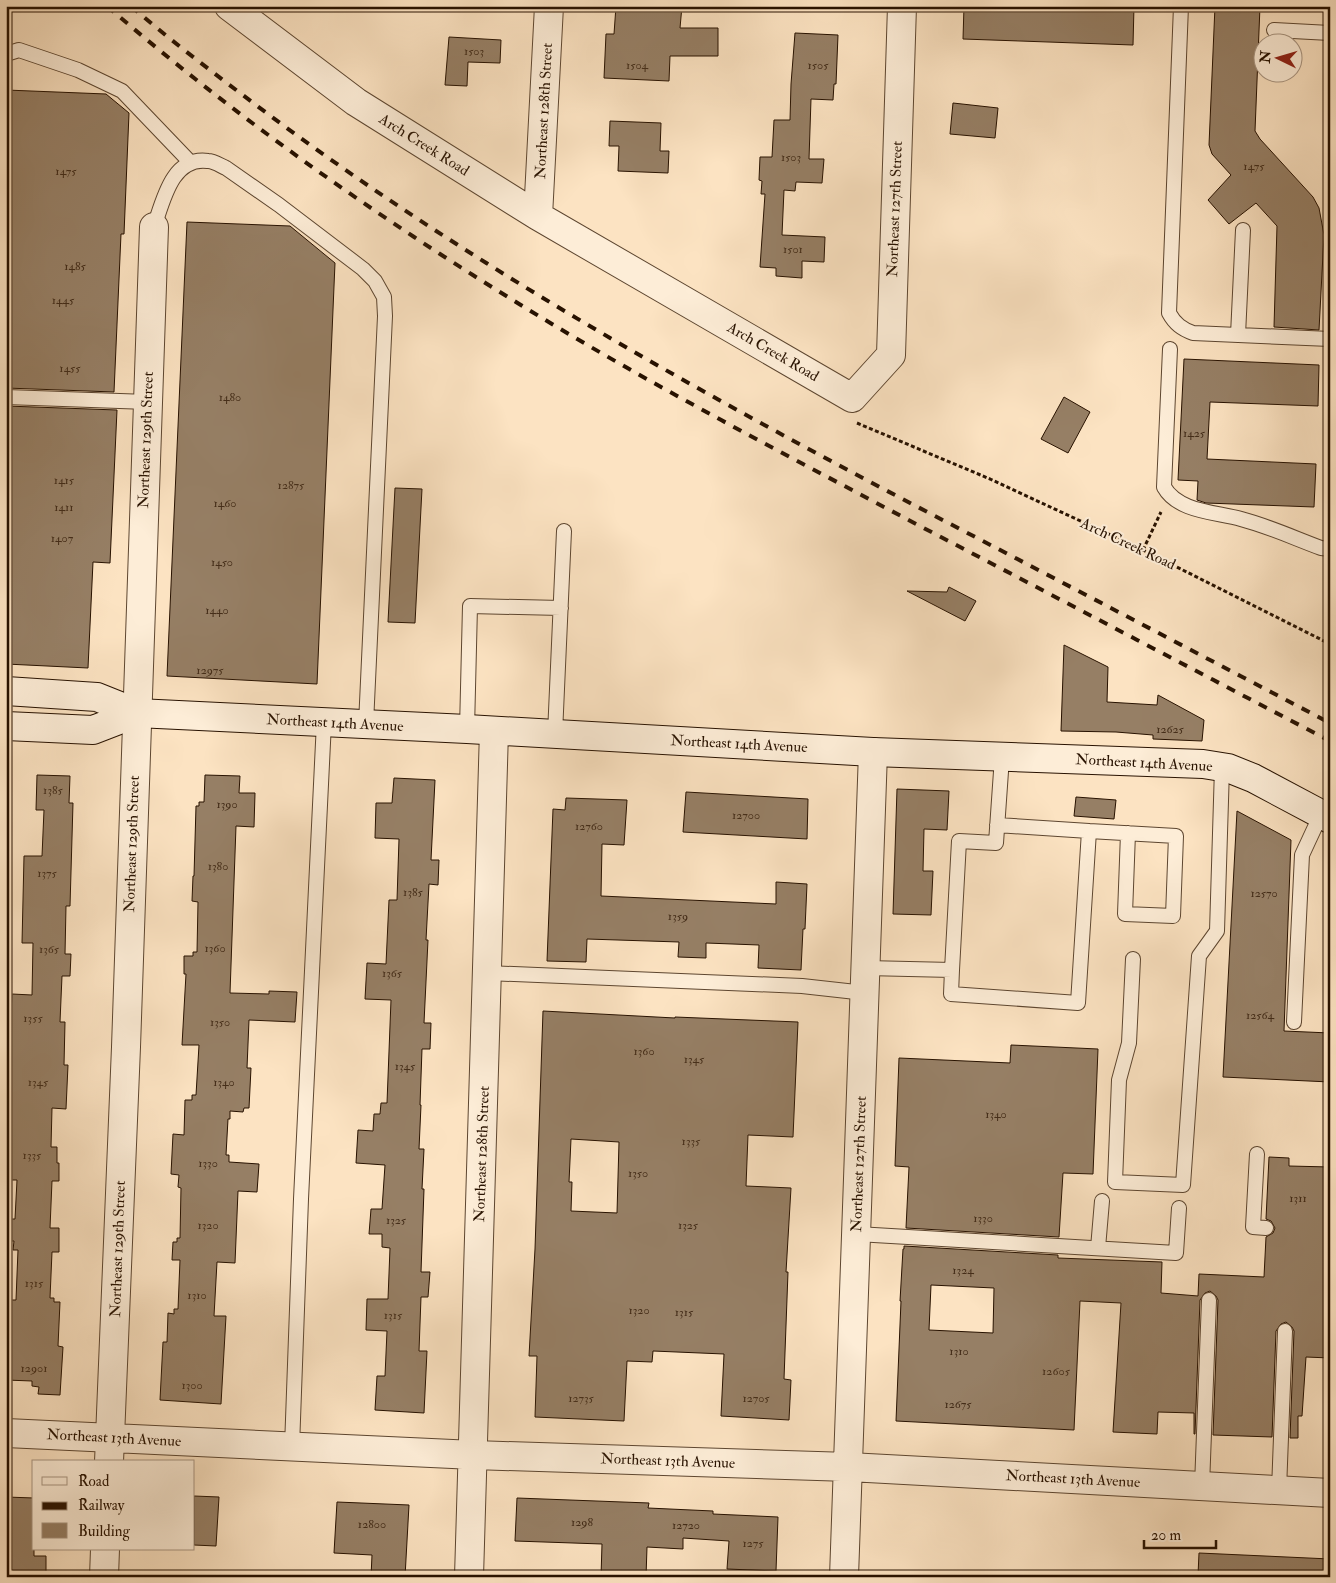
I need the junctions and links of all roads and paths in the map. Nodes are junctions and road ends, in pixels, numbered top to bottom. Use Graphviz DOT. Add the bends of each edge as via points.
graph roads {
  1 [pos="229,6"];
  2 [pos="549,6"];
  3 [pos="902,6"];
  4 [pos="1181,6"];
  5 [pos="1274,30"];
  6 [pos="1330,33"];
  7 [pos="6,54"];
  8 [pos="190,162"];
  9 [pos="538,216"];
  10 [pos="154,227"];
  11 [pos="1243,230"];
  12 [pos="1238,335"];
  13 [pos="1330,339"];
  14 [pos="1170,349"];
  15 [pos="6,397"];
  16 [pos="852,398"];
  17 [pos="148,402"];
  18 [pos="1169,496"];
  19 [pos="564,531"];
  20 [pos="1330,549"];
  21 [pos="1143,550"];
  22 [pos="560,608"];
  23 [pos="1330,644"];
  24 [pos="6,691"];
  25 [pos="136,713"];
  26 [pos="324,722"];
  27 [pos="366,724"];
  28 [pos="6,726"];
  29 [pos="467,729"];
  30 [pos="494,731"];
  31 [pos="555,734"];
  32 [pos="873,752"];
  33 [pos="1002,757"];
  34 [pos="1222,768"];
  35 [pos="1325,816"];
  36 [pos="997,826"];
  37 [pos="1089,831"];
  38 [pos="1128,833"];
  39 [pos="1133,959"];
  40 [pos="952,970"];
  41 [pos="487,973"];
  42 [pos="865,981"];
  43 [pos="1294,1022"];
  44 [pos="1257,1154"];
  45 [pos="1102,1201"];
  46 [pos="1179,1208"];
  47 [pos="1266,1228"];
  48 [pos="857,1234"];
  49 [pos="1098,1248"];
  50 [pos="1209,1300"];
  51 [pos="1285,1331"];
  52 [pos="6,1433"];
  53 [pos="292,1447"];
  54 [pos="110,1450"];
  55 [pos="474,1455"];
  56 [pos="849,1467"];
  57 [pos="1202,1486"];
  58 [pos="1280,1490"];
  59 [pos="1330,1493"];
  60 [pos="106,1550"];
  61 [pos="104,1577"];
  62 [pos="469,1577"];
  63 [pos="844,1577"];
  1 -- 9 [label="street, Arch Creek Road" via="356,102"];
  2 -- 9 [label="street, Northeast 128th Street"];
  3 -- 16 [label="street, Northeast 127th Street" via="891,355"];
  4 -- 12 [label="lane" via="1169,313 1183,330"];
  5 -- 6 [label="lane"];
  7 -- 8 [label="lane" via="18,50 78,70 122,91"];
  8 -- 10 [label="lane" via="170,180"];
  8 -- 27 [label="lane" via="209,160 226,168 363,269 384,297"];
  9 -- 16 [label="street, Arch Creek Road"];
  10 -- 17 [label="street, Northeast 129th Street"];
  11 -- 12 [label="lane"];
  12 -- 13 [label="lane"];
  14 -- 18 [label="lane" via="1164,487"];
  15 -- 17 [label="lane"];
  16 -- 21 [label="path, Arch Creek Road" via="848,420 990,479"];
  17 -- 25 [label="street, Northeast 129th Street"];
  18 -- 20 [label="lane" via="1189,506 1241,519"];
  18 -- 21 [label="path"];
  19 -- 22 [label="lane"];
  21 -- 23 [label="path, Arch Creek Road"];
  22 -- 29 [label="lane" via="470,606"];
  22 -- 31 [label="lane"];
  24 -- 25 [label="street, Northeast 14th Avenue" via="97,697"];
  25 -- 26 [label="street, Northeast 14th Avenue"];
  25 -- 28 [label="street, Northeast 14th Avenue" via="93,730"];
  25 -- 54 [label="street, Northeast 129th Street"];
  26 -- 27 [label="street, Northeast 14th Avenue"];
  26 -- 53 [label="lane"];
  27 -- 29 [label="street, Northeast 14th Avenue"];
  29 -- 30 [label="street, Northeast 14th Avenue"];
  30 -- 31 [label="street, Northeast 14th Avenue"];
  30 -- 41 [label="street, Northeast 128th Street"];
  31 -- 32 [label="street, Northeast 14th Avenue"];
  32 -- 33 [label="street, Northeast 14th Avenue"];
  32 -- 42 [label="street, Northeast 127th Street"];
  33 -- 34 [label="street, Northeast 14th Avenue" via="1203,764"];
  33 -- 36 [label="lane"];
  34 -- 35 [label="street, Northeast 14th Avenue" via="1253,778"];
  34 -- 39 [label="lane" via="1216,931 1199,956 1183,1186 1115,1182 1118,1080 1129,1042"];
  35 -- 43 [label="lane" via="1302,855"];
  36 -- 37 [label="lane"];
  36 -- 40 [label="lane" via="996,843 959,841"];
  37 -- 38 [label="lane"];
  37 -- 40 [label="lane" via="1078,1003 950,994"];
  38 -- 38 [label="lane" via="1176,836 1173,916 1125,914"];
  40 -- 42 [label="lane"];
  41 -- 42 [label="lane" via="802,986"];
  41 -- 55 [label="street, Northeast 128th Street"];
  42 -- 48 [label="street, Northeast 127th Street"];
  44 -- 47 [label="lane" via="1253,1227"];
  45 -- 49 [label="lane"];
  46 -- 49 [label="lane" via="1176,1253"];
  48 -- 49 [label="lane"];
  48 -- 56 [label="street, Northeast 127th Street"];
  50 -- 57 [label="lane"];
  51 -- 58 [label="lane"];
  52 -- 54 [label="street, Northeast 13th Avenue"];
  53 -- 54 [label="street, Northeast 13th Avenue"];
  53 -- 55 [label="street, Northeast 13th Avenue"];
  55 -- 56 [label="street, Northeast 13th Avenue"];
  55 -- 62 [label="street, Northeast 128th Street"];
  56 -- 57 [label="street, Northeast 13th Avenue"];
  56 -- 63 [label="street, Northeast 127th Street"];
  57 -- 58 [label="street, Northeast 13th Avenue"];
  58 -- 59 [label="street, Northeast 13th Avenue"];
  60 -- 61 [label="street"];
}
